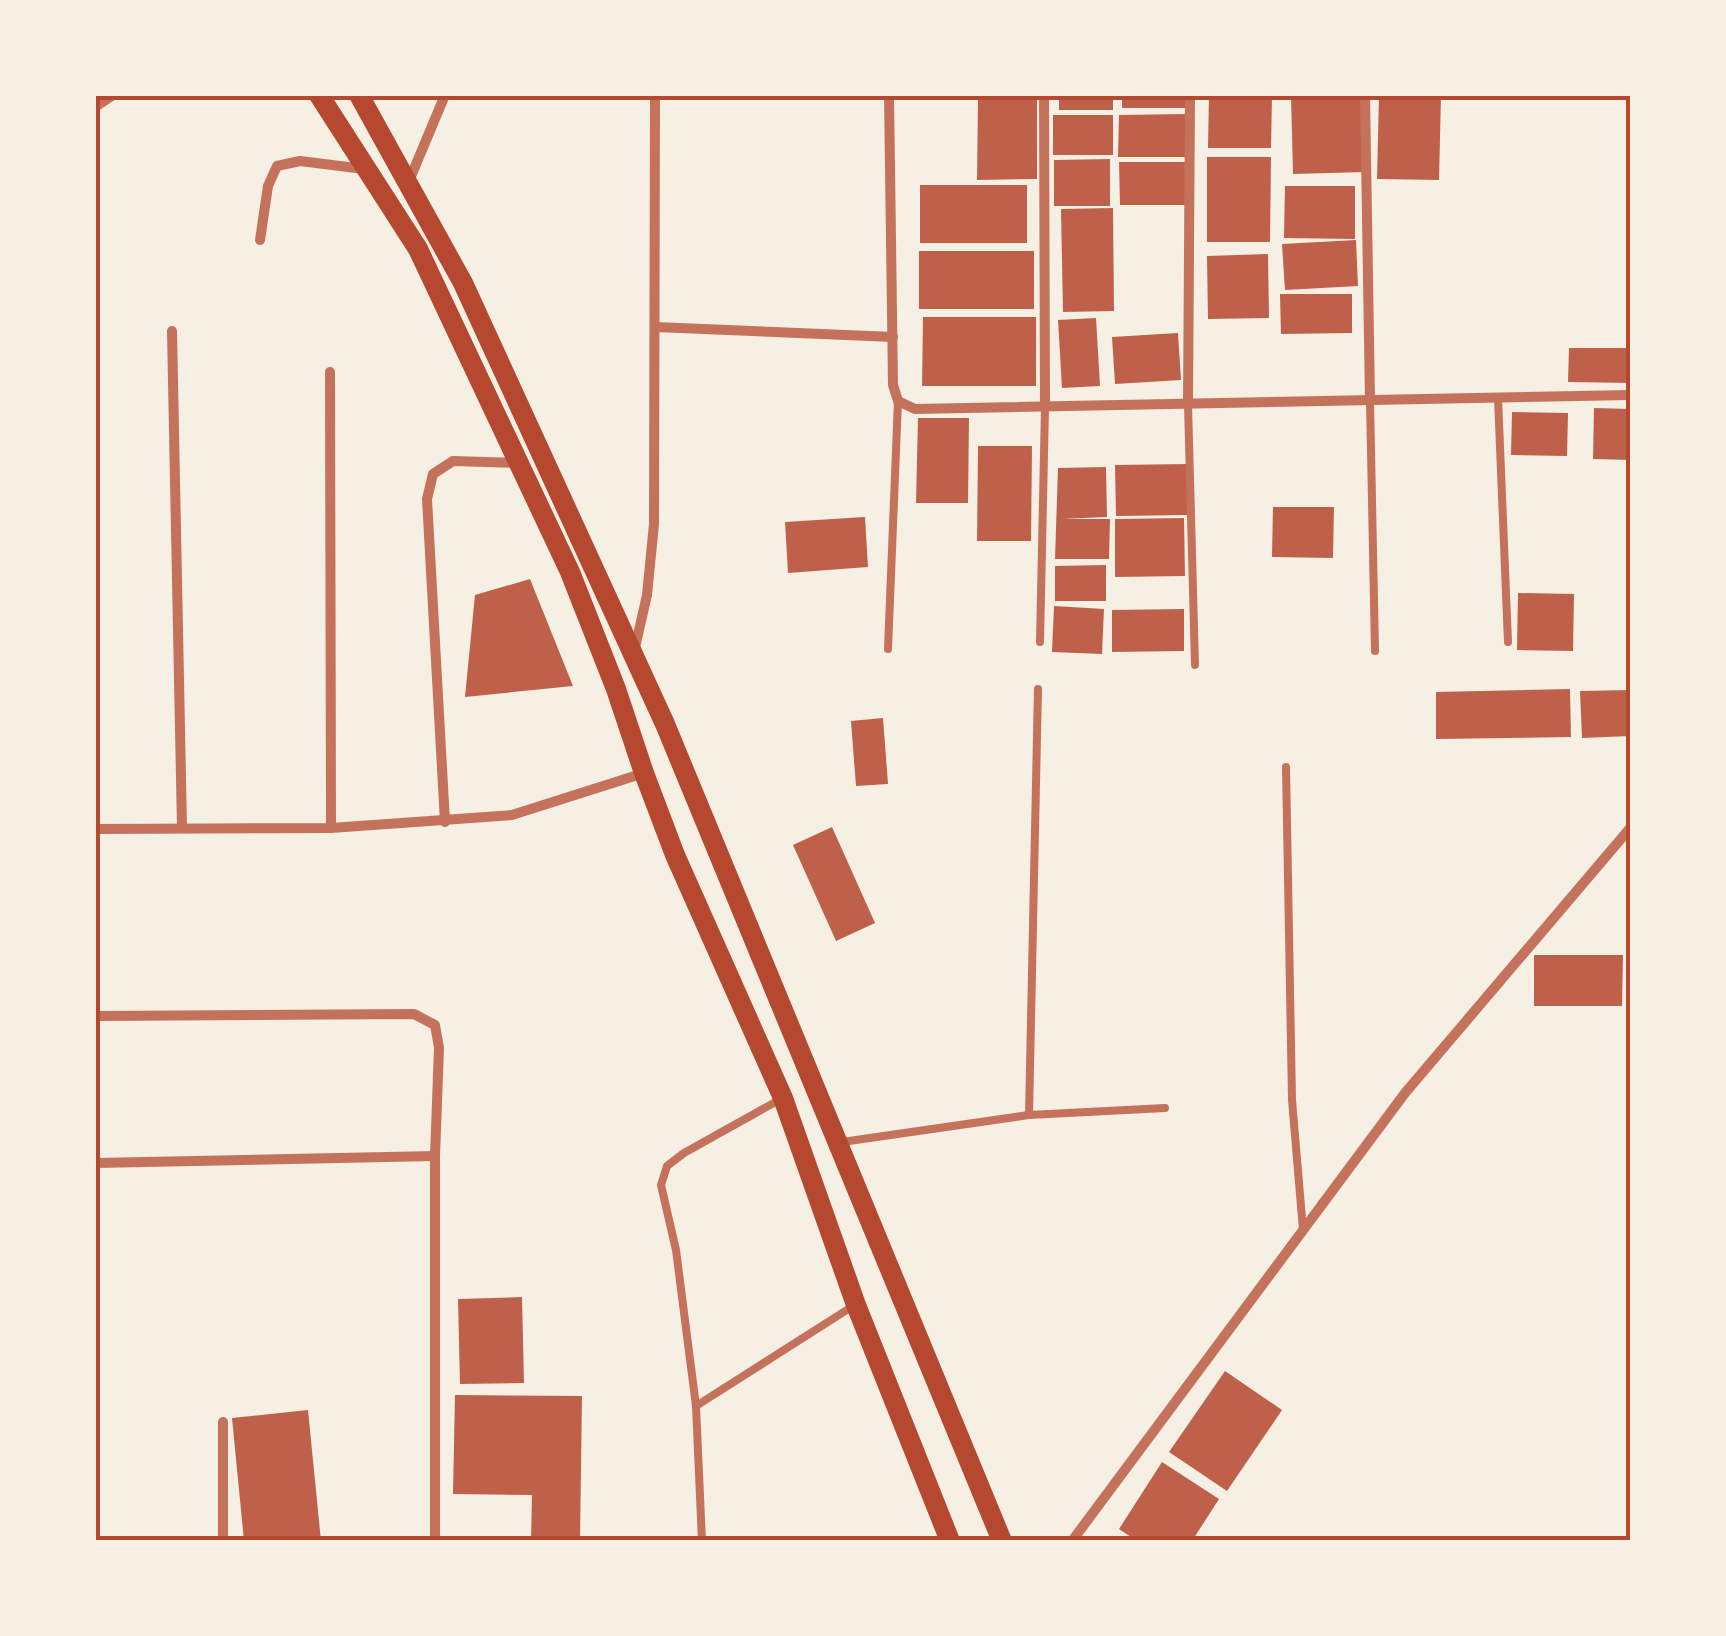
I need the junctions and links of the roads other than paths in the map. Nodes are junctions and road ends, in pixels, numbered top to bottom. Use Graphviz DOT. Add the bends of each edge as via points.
graph roads {
  1 [pos="113,95"];
  2 [pos="319,95"];
  3 [pos="359,95"];
  4 [pos="446,95"];
  5 [pos="655,95"];
  6 [pos="889,95"];
  7 [pos="1044,95"];
  8 [pos="1190,95"];
  9 [pos="1365,95"];
  10 [pos="95,106"];
  11 [pos="370,170"];
  12 [pos="408,180"];
  13 [pos="260,240"];
  14 [pos="655,327"];
  15 [pos="172,331"];
  16 [pos="893,337"];
  17 [pos="330,372"];
  18 [pos="1631,395"];
  19 [pos="1498,398"];
  20 [pos="1370,400"];
  21 [pos="898,401"];
  22 [pos="1188,404"];
  23 [pos="1045,407"];
  24 [pos="518,463"];
  25 [pos="1040,642"];
  26 [pos="1508,642"];
  27 [pos="888,649"];
  28 [pos="1375,651"];
  29 [pos="634,655"];
  30 [pos="1195,666"];
  31 [pos="1038,689"];
  32 [pos="1286,767"];
  33 [pos="644,773"];
  34 [pos="445,822"];
  35 [pos="182,828"];
  36 [pos="331,828"];
  37 [pos="1631,828"];
  38 [pos="95,829"];
  39 [pos="95,1016"];
  40 [pos="783,1098"];
  41 [pos="1165,1108"];
  42 [pos="1028,1116"];
  43 [pos="840,1143"];
  44 [pos="436,1156"];
  45 [pos="95,1163"];
  46 [pos="1304,1230"];
  47 [pos="856,1304"];
  48 [pos="696,1406"];
  49 [pos="223,1422"];
  50 [pos="223,1541"];
  51 [pos="435,1541"];
  52 [pos="702,1541"];
  53 [pos="950,1541"];
  54 [pos="1002,1541"];
  55 [pos="1072,1541"];
  1 -- 10 [label="street"];
  2 -- 11 [label="main road"];
  3 -- 12 [label="main road"];
  4 -- 12 [label="street"];
  5 -- 14 [label="street"];
  6 -- 16 [label="street"];
  7 -- 23 [label="street"];
  8 -- 22 [label="street"];
  9 -- 20 [label="street"];
  11 -- 13 [label="street" via="300,161 277,166"];
  11 -- 24 [label="main road" via="418,249"];
  12 -- 29 [label="main road" via="479,316"];
  14 -- 16 [label="street"];
  14 -- 29 [label="street" via="654,524"];
  15 -- 35 [label="street"];
  16 -- 21 [label="street"];
  17 -- 36 [label="street"];
  18 -- 19 [label="street"];
  19 -- 20 [label="street"];
  19 -- 26 [label="lane"];
  20 -- 22 [label="street"];
  20 -- 28 [label="lane"];
  21 -- 23 [label="street" via="915,410"];
  21 -- 27 [label="lane"];
  22 -- 23 [label="street"];
  22 -- 30 [label="lane"];
  23 -- 25 [label="lane"];
  24 -- 33 [label="main road" via="570,572"];
  24 -- 34 [label="street" via="452,461 433,474 427,499"];
  29 -- 43 [label="main road"];
  31 -- 42 [label="lane"];
  32 -- 46 [label="lane" via="1292,1100"];
  33 -- 34 [label="street" via="512,815"];
  33 -- 40 [label="main road"];
  34 -- 36 [label="street"];
  35 -- 36 [label="street"];
  35 -- 38 [label="street"];
  37 -- 46 [label="street" via="1406,1093"];
  39 -- 44 [label="street" via="414,1014 435,1024 439,1048"];
  40 -- 47 [label="main road"];
  40 -- 48 [label="lane" via="684,1153 667,1166 661,1185"];
  41 -- 42 [label="lane"];
  42 -- 43 [label="lane"];
  43 -- 54 [label="main road"];
  44 -- 45 [label="street"];
  44 -- 51 [label="street"];
  46 -- 55 [label="street"];
  47 -- 48 [label="lane"];
  47 -- 53 [label="main road"];
  48 -- 52 [label="lane"];
  49 -- 50 [label="street"];
}
